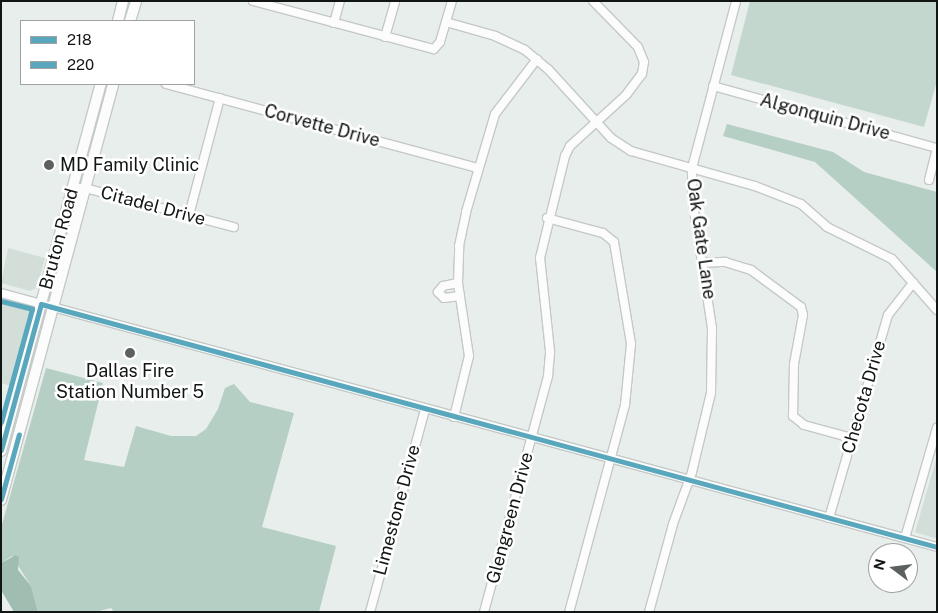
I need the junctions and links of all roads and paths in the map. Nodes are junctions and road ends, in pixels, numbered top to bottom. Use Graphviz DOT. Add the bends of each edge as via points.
graph roads {
  1 [pos="123,1"];
  2 [pos="136,1"];
  3 [pos="253,1"];
  4 [pos="340,1"];
  5 [pos="395,1"];
  6 [pos="452,1"];
  7 [pos="736,1"];
  8 [pos="597,3"];
  9 [pos="282,5"];
  10 [pos="118,20"];
  11 [pos="130,20"];
  12 [pos="446,22"];
  13 [pos="334,23"];
  14 [pos="386,37"];
  15 [pos="537,59"];
  16 [pos="101,85"];
  17 [pos="113,85"];
  18 [pos="170,85"];
  19 [pos="713,86"];
  20 [pos="220,98"];
  21 [pos="596,122"];
  22 [pos="937,148"];
  23 [pos="477,168"];
  24 [pos="692,168"];
  25 [pos="929,180"];
  26 [pos="73,188"];
  27 [pos="85,188"];
  28 [pos="189,215"];
  29 [pos="548,218"];
  30 [pos="234,227"];
  31 [pos="703,262"];
  32 [pos="458,283"];
  33 [pos="913,283"];
  34 [pos="1,293"];
  35 [pos="460,296"];
  36 [pos="41,304"];
  37 [pos="52,308"];
  38 [pos="937,310"];
  39 [pos="425,408"];
  40 [pos="454,417"];
  41 [pos="937,428"];
  42 [pos="532,438"];
  43 [pos="852,438"];
  44 [pos="1,453"];
  45 [pos="13,457"];
  46 [pos="611,458"];
  47 [pos="690,480"];
  48 [pos="1,500"];
  49 [pos="829,518"];
  50 [pos="905,538"];
  51 [pos="937,547"];
  52 [pos="370,612"];
  53 [pos="484,612"];
  54 [pos="569,612"];
  55 [pos="649,612"];
  1 -- 10 [label="main road"];
  2 -- 11 [label="main road"];
  3 -- 9 [label="street"];
  4 -- 13 [label="street"];
  5 -- 14 [label="street"];
  6 -- 12 [label="street"];
  7 -- 19 [label="street, Oak Gate Lane"];
  8 -- 21 [label="street, Glengreen Drive" via="638,47 644,62 638,83"];
  9 -- 13 [label="street"];
  12 -- 14 [label="street" via="440,42 434,49"];
  12 -- 15 [label="street" via="502,39"];
  13 -- 14 [label="street"];
  15 -- 21 [label="street"];
  15 -- 23 [label="street" via="495,114"];
  16 -- 26 [label="main road, Bruton Road"];
  17 -- 27 [label="main road, Bruton Road"];
  18 -- 20 [label="street, Corvette Drive"];
  19 -- 22 [label="street, Algonquin Drive"];
  19 -- 24 [label="street, Oak Gate Lane"];
  20 -- 23 [label="street, Corvette Drive"];
  20 -- 28 [label="street"];
  21 -- 24 [label="street" via="611,138 631,151"];
  21 -- 29 [label="street, Glengreen Drive" via="568,151"];
  22 -- 25 [label="street"];
  23 -- 32 [label="street" via="461,232"];
  24 -- 31 [label="street, Oak Gate Lane" via="693,204"];
  24 -- 33 [label="street" via="792,199 827,226 892,259"];
  26 -- 27 [label="street, Citadel Drive"];
  26 -- 36 [label="main road, Bruton Road"];
  27 -- 28 [label="street, Citadel Drive"];
  27 -- 37 [label="main road, Bruton Road"];
  28 -- 30 [label="street, Citadel Drive"];
  29 -- 42 [label="street, Glengreen Drive" via="540,265 550,351 544,395"];
  29 -- 46 [label="street" via="603,233 611,238 617,252 630,353 625,405"];
  31 -- 43 [label="street" via="725,262 751,270 801,307 803,314 794,364 793,416 804,425"];
  31 -- 47 [label="street, Oak Gate Lane" via="712,328 713,371 705,426"];
  32 -- 35 [label="street"];
  32 -- 35 [label="street" via="443,286 438,292 444,298"];
  33 -- 38 [label="street"];
  33 -- 43 [label="street, Checota Drive" via="888,315"];
  34 -- 36 [label="street"];
  35 -- 40 [label="street" via="469,356"];
  36 -- 37 [label="street"];
  36 -- 44 [label="main road, Bruton Road"];
  37 -- 39 [label="street"];
  37 -- 45 [label="main road, Bruton Road"];
  39 -- 40 [label="street"];
  39 -- 52 [label="street, Limestone Drive"];
  40 -- 42 [label="street"];
  41 -- 50 [label="street"];
  42 -- 46 [label="street"];
  42 -- 53 [label="street, Glengreen Drive"];
  43 -- 49 [label="street, Checota Drive"];
  44 -- 45 [label="main road"];
  45 -- 48 [label="main road, Bruton Road"];
  46 -- 47 [label="street"];
  46 -- 54 [label="street"];
  47 -- 49 [label="street"];
  47 -- 55 [label="street, Oak Gate Lane" via="673,524"];
  49 -- 50 [label="street"];
  50 -- 51 [label="street"];
}
